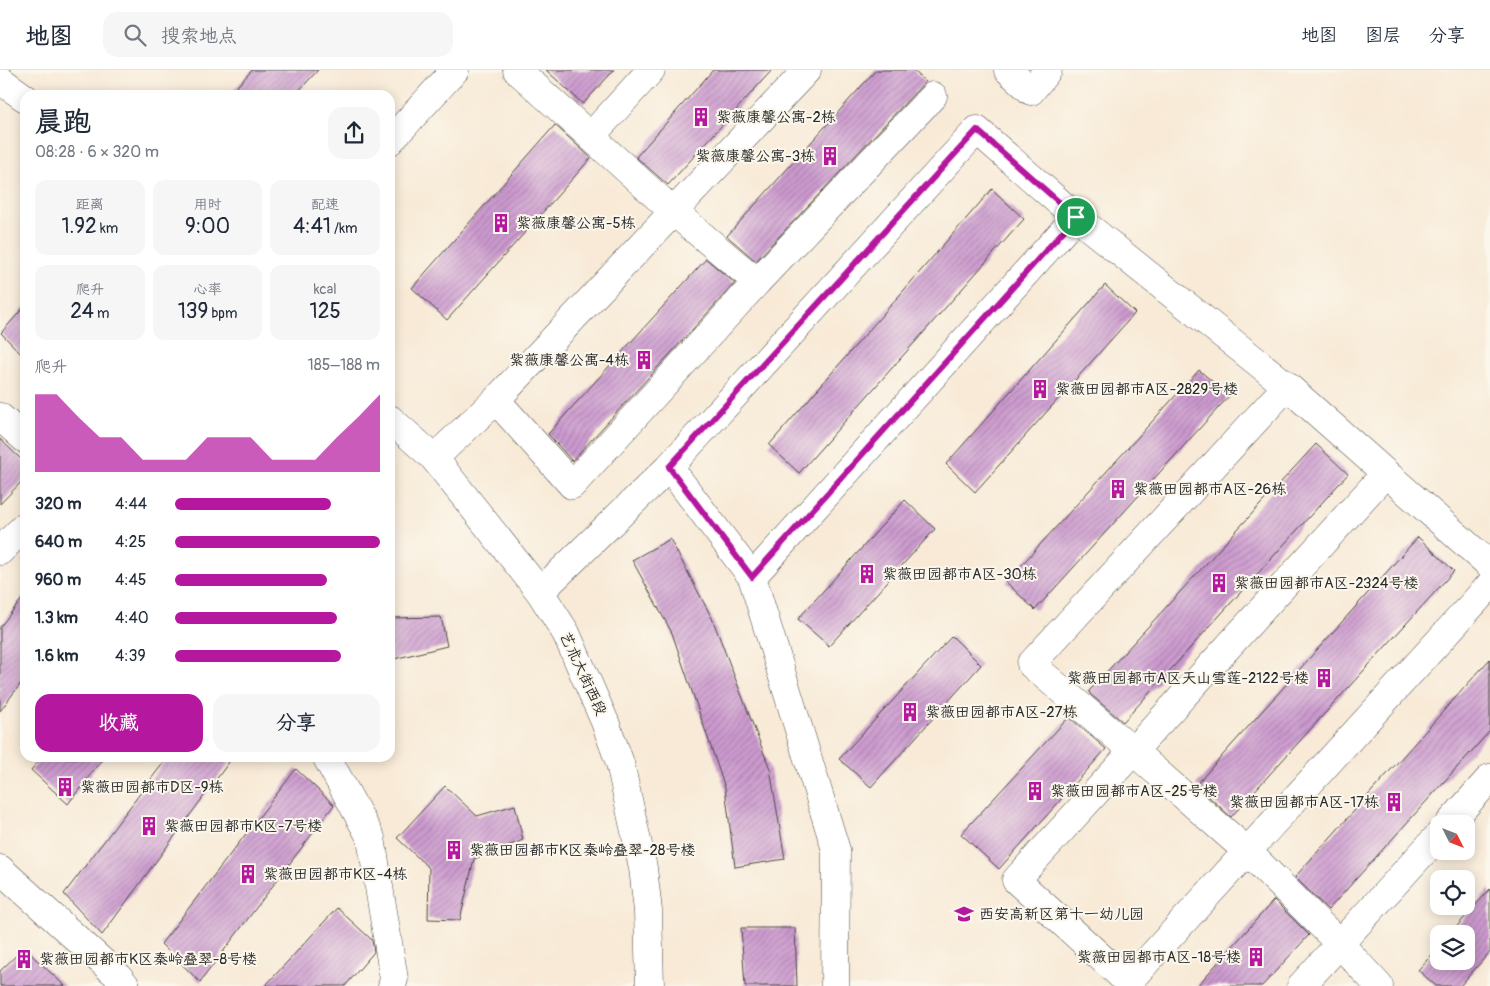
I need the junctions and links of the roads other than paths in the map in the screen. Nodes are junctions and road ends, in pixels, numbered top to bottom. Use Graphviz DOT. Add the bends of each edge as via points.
graph roads {
  1 [pos="8,70"];
  2 [pos="455,70"];
  3 [pos="517,70"];
  4 [pos="651,70"];
  5 [pos="807,70"];
  6 [pos="1008,70"];
  7 [pos="1048,70"];
  8 [pos="0,80"];
  9 [pos="20,94"];
  10 [pos="933,96"];
  11 [pos="395,136"];
  12 [pos="591,136"];
  13 [pos="674,212"];
  14 [pos="1076,217"];
  15 [pos="757,282"];
  16 [pos="1287,386"];
  17 [pos="496,400"];
  18 [pos="0,417"];
  19 [pos="395,423"];
  20 [pos="20,435"];
  21 [pos="434,458"];
  22 [pos="669,467"];
  23 [pos="1386,474"];
  24 [pos="20,531"];
  25 [pos="0,552"];
  26 [pos="1490,564"];
  27 [pos="752,577"];
  28 [pos="1490,585"];
  29 [pos="540,592"];
  30 [pos="1133,751"];
  31 [pos="329,762"];
  32 [pos="1490,778"];
  33 [pos="1456,815"];
  34 [pos="1430,844"];
  35 [pos="1248,852"];
  36 [pos="0,869"];
  37 [pos="1340,944"];
  38 [pos="126,986"];
  39 [pos="392,986"];
  40 [pos="650,986"];
  41 [pos="835,986"];
  42 [pos="1302,986"];
  43 [pos="1379,986"];
  1 -- 8 [label="street"];
  2 -- 11 [label="street"];
  3 -- 12 [label="street"];
  4 -- 12 [label="street"];
  5 -- 13 [label="street"];
  6 -- 7 [label="street" via="1031,91"];
  8 -- 9 [label="street"];
  10 -- 15 [label="street"];
  12 -- 13 [label="street"];
  13 -- 15 [label="street"];
  13 -- 17 [label="street"];
  14 -- 16 [label="street"];
  14 -- 22 [label="street" via="977,130"];
  14 -- 27 [label="street"];
  15 -- 17 [label="street" via="572,485"];
  16 -- 23 [label="street"];
  16 -- 30 [label="street" via="1030,664"];
  17 -- 21 [label="street"];
  18 -- 20 [label="street"];
  19 -- 21 [label="street, 艺术大街西段"];
  21 -- 29 [label="street, 艺术大街西段"];
  22 -- 27 [label="street"];
  22 -- 29 [label="street"];
  23 -- 26 [label="street"];
  23 -- 30 [label="street"];
  24 -- 25 [label="street"];
  27 -- 41 [label="street" via="836,850"];
  28 -- 35 [label="street"];
  29 -- 40 [label="street, 艺术大街西段" via="566,633 620,763 643,868"];
  30 -- 35 [label="street"];
  30 -- 35 [label="street" via="1016,880 1128,982"];
  31 -- 39 [label="street" via="371,838 394,979"];
  32 -- 33 [label="street"];
  34 -- 37 [label="street"];
  35 -- 37 [label="street"];
  36 -- 38 [label="street"];
  37 -- 42 [label="street"];
  37 -- 43 [label="street"];
}
